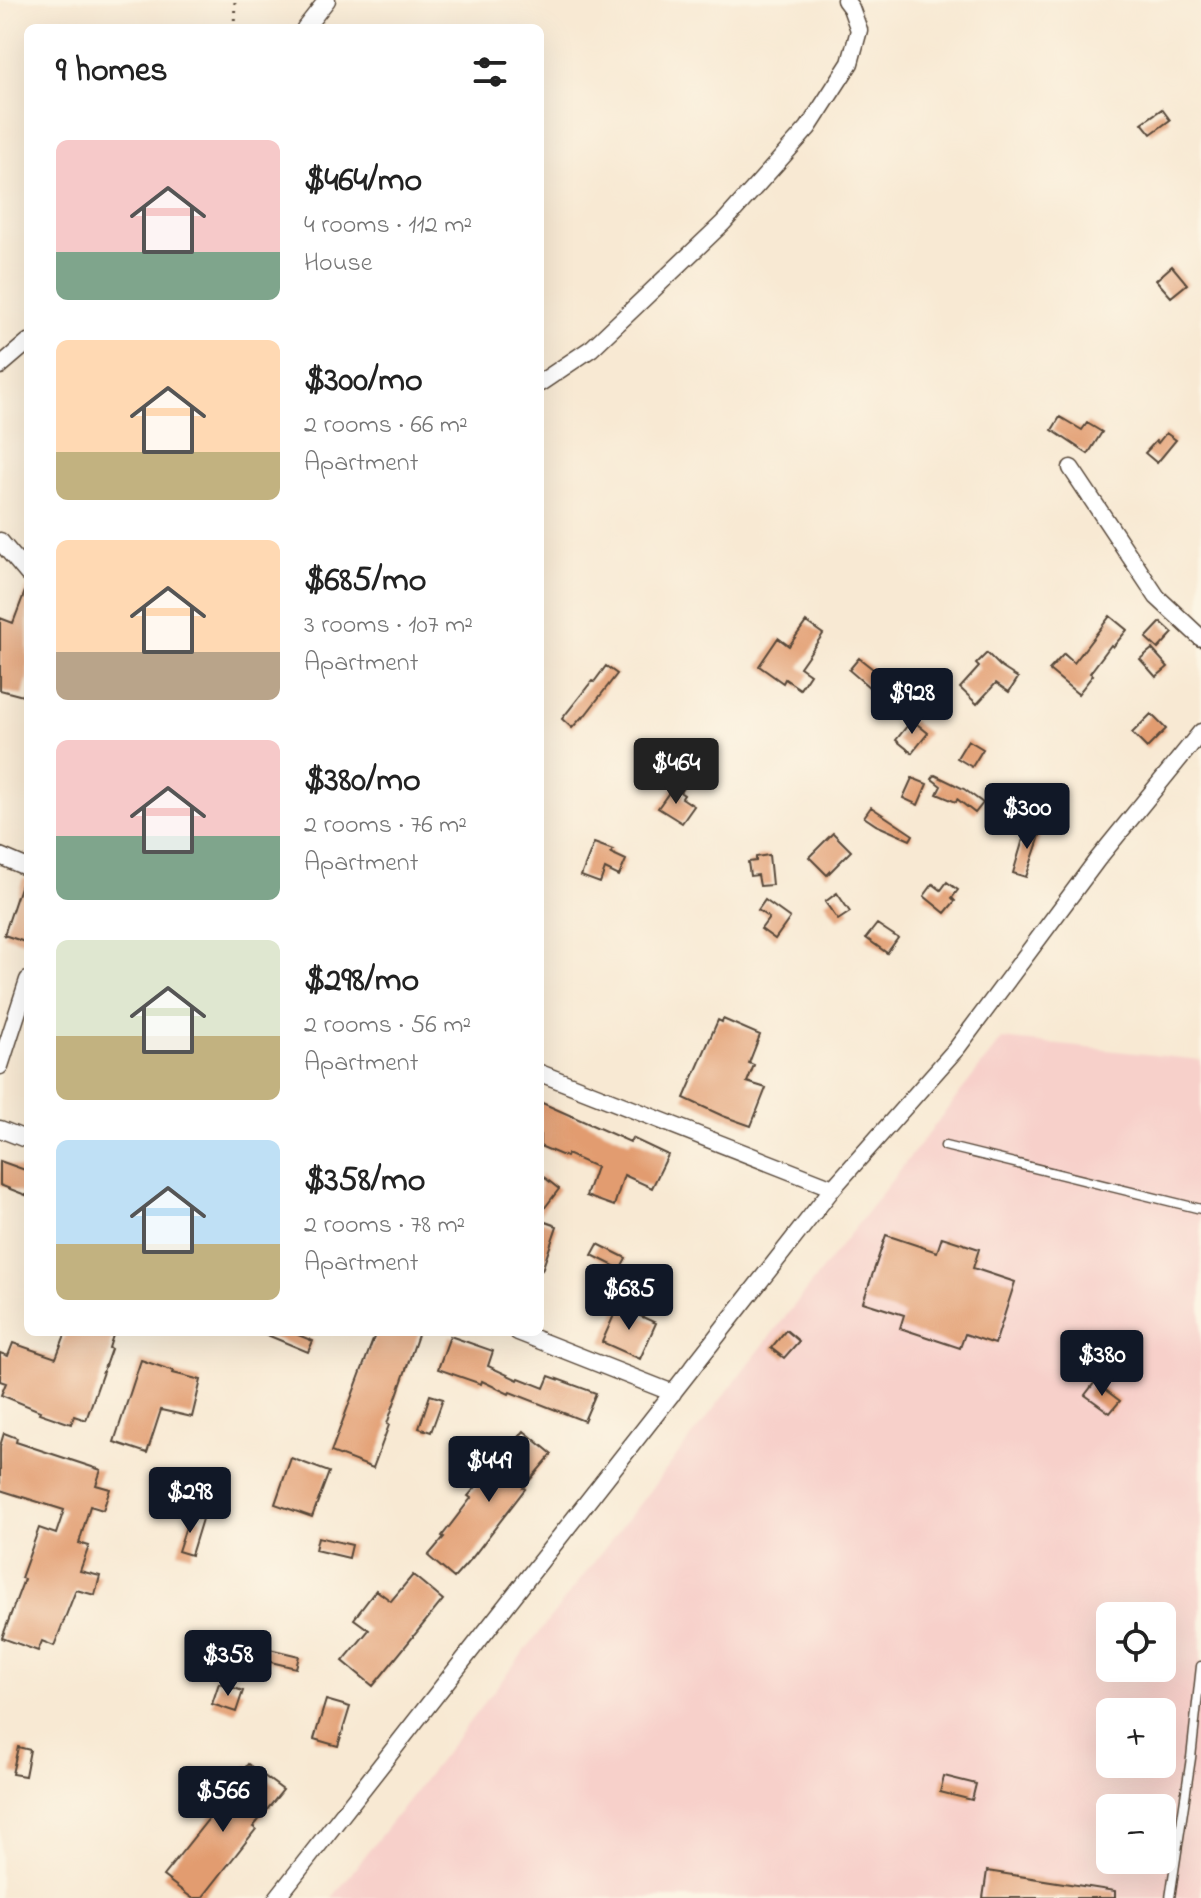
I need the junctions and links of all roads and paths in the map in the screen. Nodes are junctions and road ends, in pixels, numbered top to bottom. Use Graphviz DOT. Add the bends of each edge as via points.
graph roads {
  1 [pos="235,0"];
  2 [pos="327,0"];
  3 [pos="845,0"];
  4 [pos="234,24"];
  5 [pos="308,24"];
  6 [pos="24,345"];
  7 [pos="0,366"];
  8 [pos="544,380"];
  9 [pos="1071,468"];
  10 [pos="0,541"];
  11 [pos="24,569"];
  12 [pos="1201,638"];
  13 [pos="1201,732"];
  14 [pos="0,856"];
  15 [pos="24,866"];
  16 [pos="24,992"];
  17 [pos="0,1066"];
  18 [pos="544,1075"];
  19 [pos="0,1129"];
  20 [pos="24,1138"];
  21 [pos="945,1146"];
  22 [pos="833,1188"];
  23 [pos="1201,1209"];
  24 [pos="528,1336"];
  25 [pos="673,1393"];
  26 [pos="1201,1666"];
  27 [pos="277,1898"];
  28 [pos="1170,1898"];
  1 -- 4 [label="path"];
  2 -- 5 [label="street"];
  3 -- 8 [label="street" via="859,30 850,63 808,128 723,223 592,348"];
  6 -- 7 [label="street"];
  9 -- 12 [label="street" via="1157,597"];
  10 -- 11 [label="street"];
  13 -- 22 [label="street" via="1097,860 957,1048"];
  14 -- 15 [label="street"];
  16 -- 17 [label="street"];
  18 -- 22 [label="street"];
  19 -- 20 [label="street"];
  21 -- 23 [label="lane"];
  22 -- 25 [label="street"];
  24 -- 25 [label="street"];
  25 -- 27 [label="street"];
  26 -- 28 [label="lane"];
}
